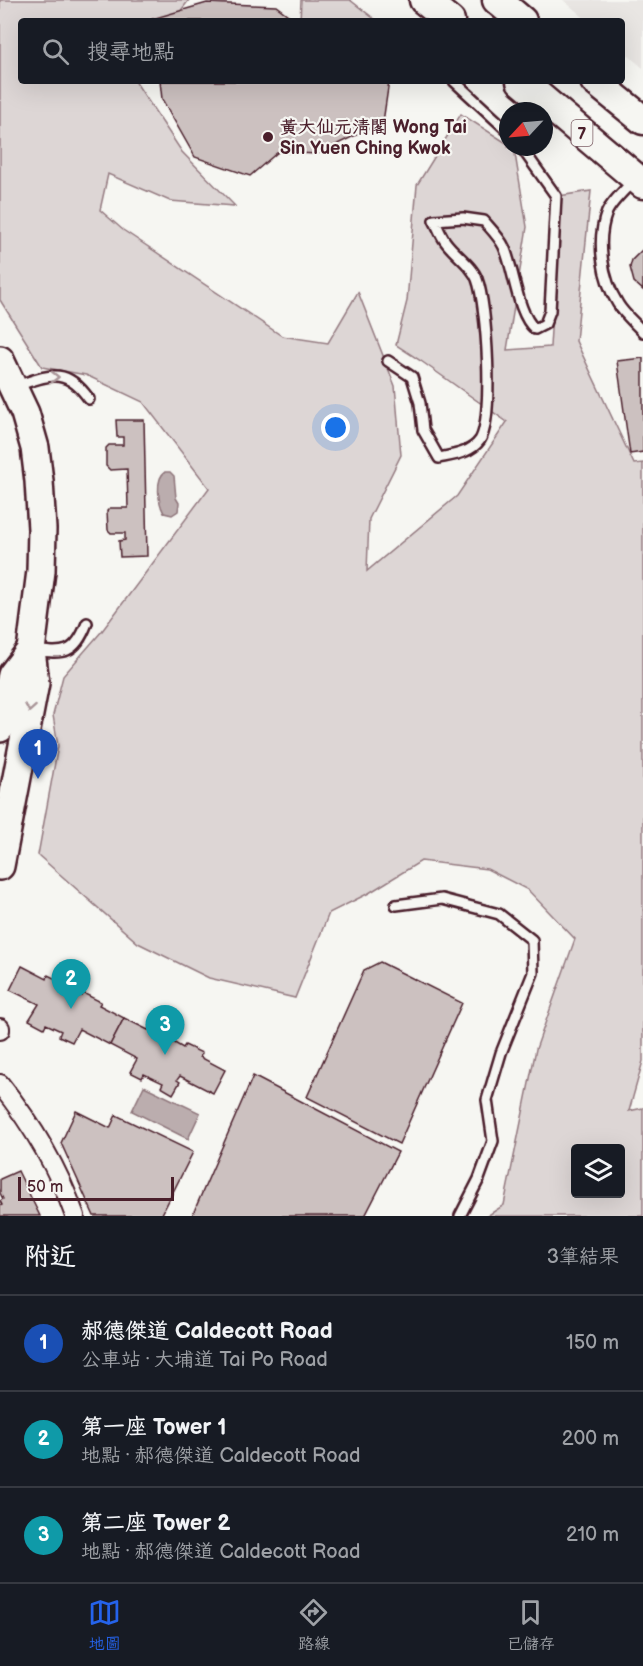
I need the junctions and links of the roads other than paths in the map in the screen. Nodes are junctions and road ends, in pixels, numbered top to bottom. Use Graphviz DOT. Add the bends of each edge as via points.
graph roads {
  1 [pos="497,0"];
  2 [pos="518,18"];
  3 [pos="457,84"];
  4 [pos="525,84"];
  5 [pos="599,84"];
  6 [pos="643,120"];
  7 [pos="499,123"];
  8 [pos="527,156"];
  9 [pos="639,181"];
  10 [pos="643,332"];
  11 [pos="0,360"];
  12 [pos="388,361"];
  13 [pos="14,387"];
  14 [pos="89,399"];
  15 [pos="87,623"];
  16 [pos="31,650"];
  17 [pos="0,728"];
  18 [pos="0,866"];
  19 [pos="396,905"];
  20 [pos="0,1084"];
  21 [pos="75,1216"];
  22 [pos="460,1216"];
  1 -- 2 [label="highway"];
  3 -- 7 [label="lane"];
  4 -- 9 [label="highway, 7"];
  5 -- 6 [label="highway"];
  8 -- 12 [label="lane" via="556,196 550,311 545,324 536,329 530,325 504,246 484,221 434,220 444,240 477,277 486,319 488,389 480,439 470,449 439,458 423,430 412,377"];
  9 -- 10 [label="lane" via="608,211 602,255 618,303"];
  11 -- 13 [label="main road"];
  13 -- 14 [label="lane, one-way" via="55,374 71,378"];
  13 -- 16 [label="main road" via="35,448 39,481 41,571"];
  15 -- 16 [label="lane" via="73,648 64,652"];
  16 -- 17 [label="main road" via="12,675"];
  16 -- 18 [label="main road, one-way" via="35,683"];
  19 -- 22 [label="lane" via="442,899 499,914 532,940 533,973 487,1100 493,1140"];
  20 -- 21 [label="street" via="38,1137"];
}
